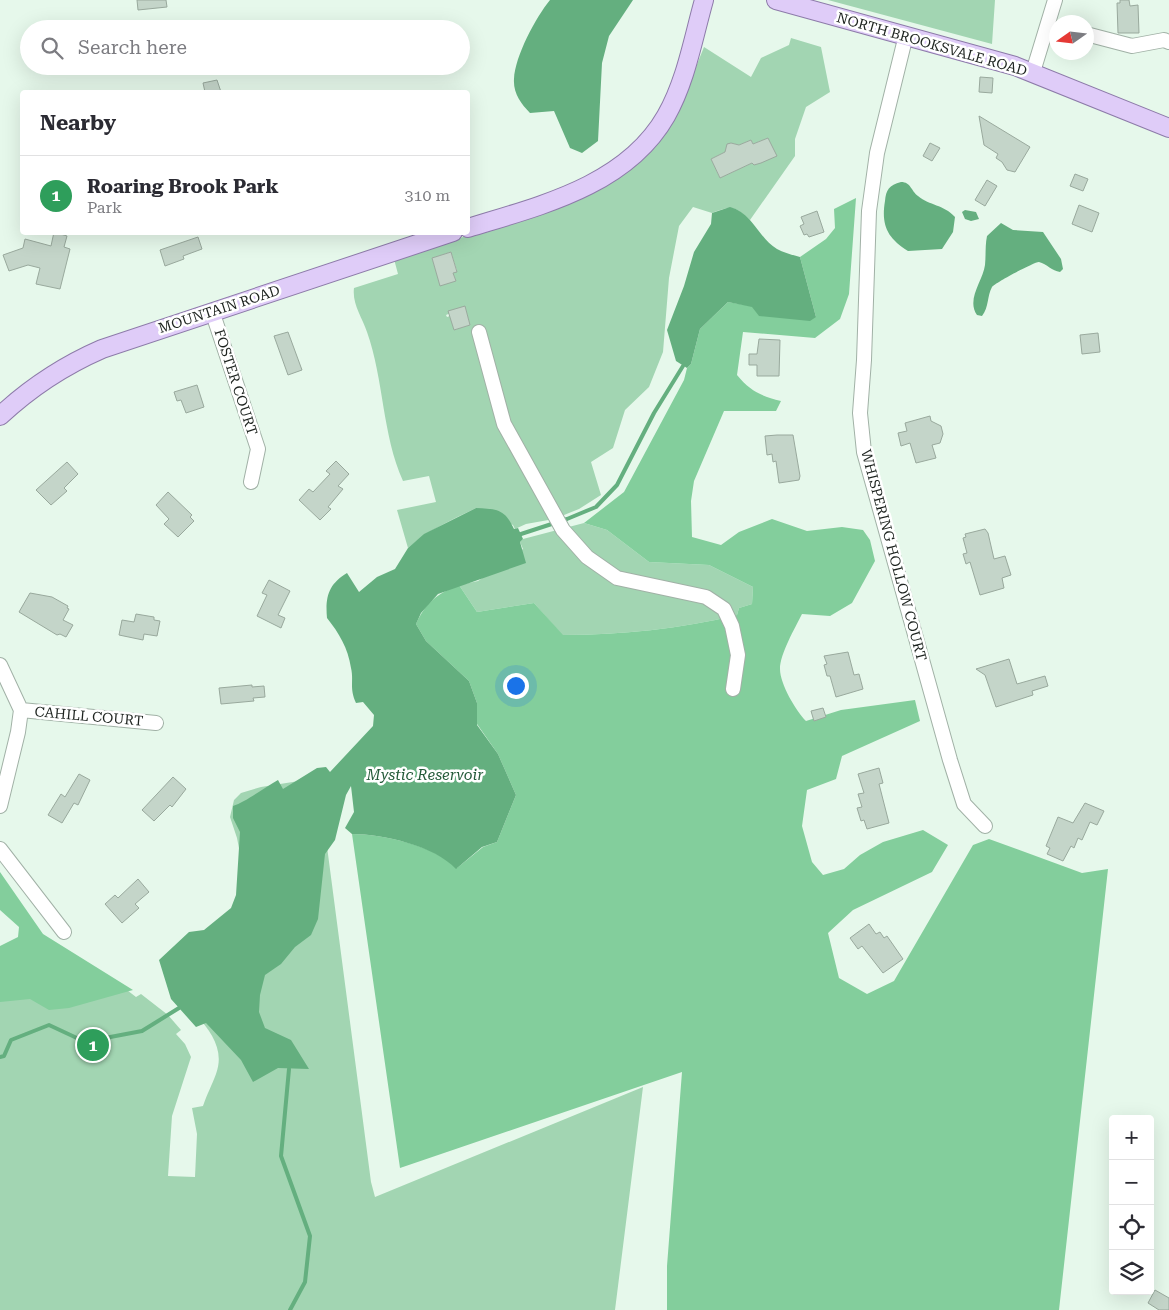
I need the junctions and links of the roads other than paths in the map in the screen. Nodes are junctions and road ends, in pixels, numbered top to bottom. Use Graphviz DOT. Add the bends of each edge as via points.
graph roads {
  1 [pos="704,0"];
  2 [pos="776,0"];
  3 [pos="1055,0"];
  4 [pos="1053,15"];
  5 [pos="906,35"];
  6 [pos="1049,35"];
  7 [pos="1094,36"];
  8 [pos="1169,42"];
  9 [pos="1034,72"];
  10 [pos="1169,128"];
  11 [pos="470,227"];
  12 [pos="444,235"];
  13 [pos="212,311"];
  14 [pos="479,332"];
  15 [pos="0,416"];
  16 [pos="251,482"];
  17 [pos="0,665"];
  18 [pos="733,689"];
  19 [pos="21,710"];
  20 [pos="156,722"];
  21 [pos="0,806"];
  22 [pos="985,826"];
  23 [pos="0,849"];
  24 [pos="64,932"];
  1 -- 11 [label="main road" via="675,96 666,116 640,149 587,186"];
  2 -- 5 [label="main road, NORTH BROOKSVALE ROAD"];
  3 -- 4 [label="street"];
  5 -- 9 [label="main road, NORTH BROOKSVALE ROAD"];
  5 -- 22 [label="street, WHISPERING HOLLOW COURT" via="877,153 869,211 860,412 864,452 950,760 964,804"];
  6 -- 9 [label="street"];
  7 -- 8 [label="street" via="1132,46 1164,40"];
  9 -- 10 [label="main road, NORTH BROOKSVALE ROAD"];
  12 -- 13 [label="main road, MOUNTAIN ROAD"];
  13 -- 15 [label="main road, MOUNTAIN ROAD" via="71,363 42,380"];
  13 -- 16 [label="street, FOSTER COURT" via="258,448"];
  14 -- 18 [label="street" via="504,424 563,530 588,557 617,578 706,597 724,609 732,626 738,655"];
  17 -- 19 [label="street"];
  19 -- 20 [label="street, CAHILL COURT"];
  19 -- 21 [label="street"];
  23 -- 24 [label="street"];
}
